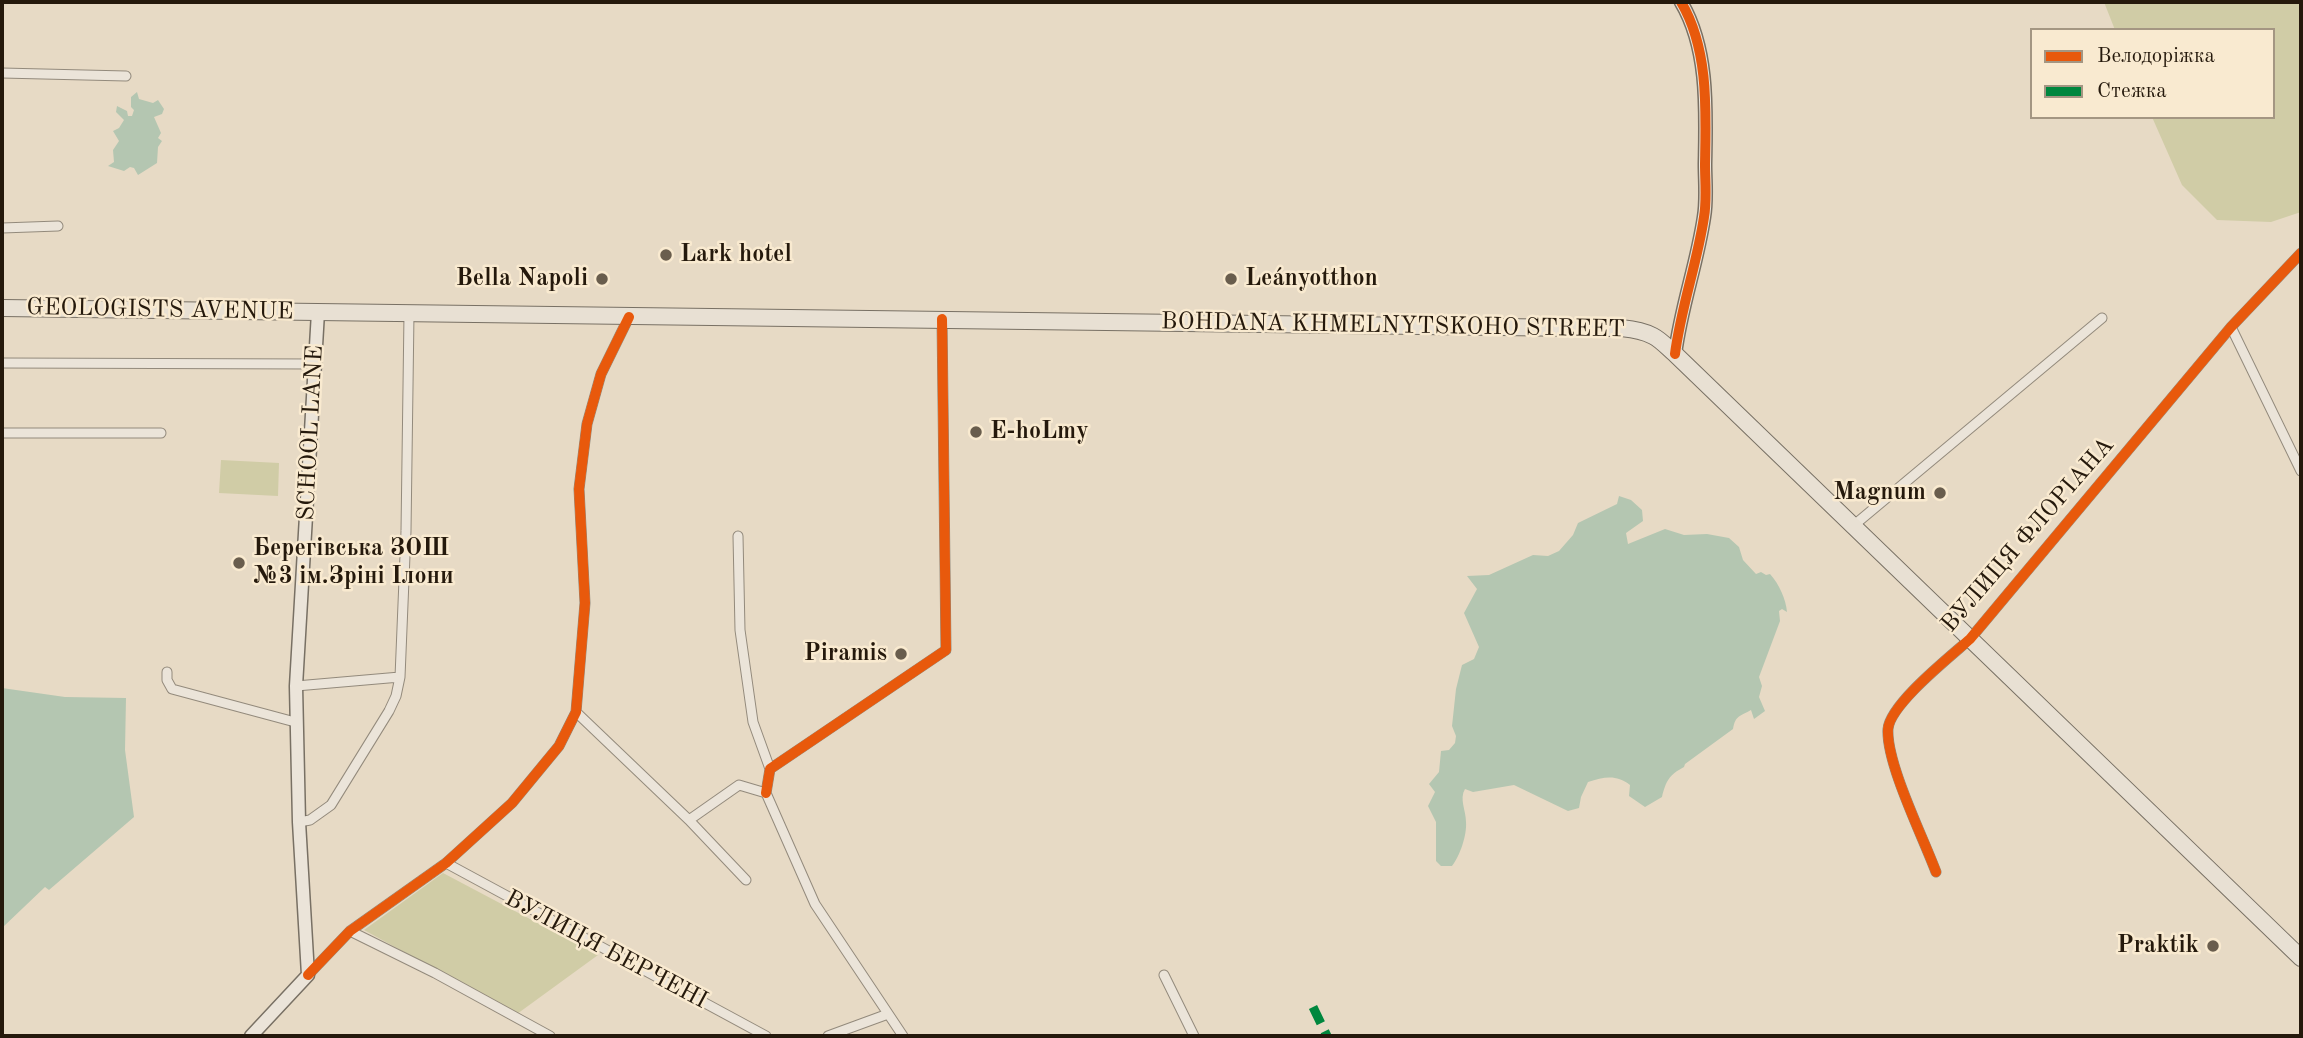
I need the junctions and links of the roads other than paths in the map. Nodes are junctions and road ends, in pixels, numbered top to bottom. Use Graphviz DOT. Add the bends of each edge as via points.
graph roads {
  1 [pos="1682,4"];
  2 [pos="2,72"];
  3 [pos="126,76"];
  4 [pos="58,226"];
  5 [pos="2,228"];
  6 [pos="2301,254"];
  7 [pos="2,308"];
  8 [pos="318,312"];
  9 [pos="409,314"];
  10 [pos="629,317"];
  11 [pos="2102,318"];
  12 [pos="942,319"];
  13 [pos="2231,327"];
  14 [pos="1675,354"];
  15 [pos="2,363"];
  16 [pos="315,364"];
  17 [pos="2,433"];
  18 [pos="161,433"];
  19 [pos="2301,471"];
  20 [pos="1853,526"];
  21 [pos="738,536"];
  22 [pos="1970,639"];
  23 [pos="167,672"];
  24 [pos="400,677"];
  25 [pos="296,686"];
  26 [pos="576,712"];
  27 [pos="295,722"];
  28 [pos="769,769"];
  29 [pos="766,793"];
  30 [pos="689,820"];
  31 [pos="299,822"];
  32 [pos="446,863"];
  33 [pos="1936,872"];
  34 [pos="746,880"];
  35 [pos="350,931"];
  36 [pos="2301,958"];
  37 [pos="308,975"];
  38 [pos="1164,975"];
  39 [pos="888,1014"];
  40 [pos="251,1036"];
  41 [pos="550,1036"];
  42 [pos="766,1036"];
  43 [pos="832,1036"];
  44 [pos="903,1036"];
  45 [pos="1194,1036"];
  1 -- 14 [label="main road" via="1698,44 1704,89 1705,202"];
  2 -- 3 [label="street"];
  4 -- 5 [label="street"];
  6 -- 13 [label="street, ВУЛИЦЯ ФЛОРІАНА"];
  7 -- 8 [label="highway, GEOLOGISTS AVENUE"];
  8 -- 9 [label="highway, BOHDANA KHMELNYTSKOHO STREET"];
  8 -- 16 [label="main road, SCHOOL LANE"];
  9 -- 10 [label="highway, BOHDANA KHMELNYTSKOHO STREET"];
  9 -- 24 [label="street"];
  10 -- 12 [label="highway, BOHDANA KHMELNYTSKOHO STREET"];
  10 -- 26 [label="street" via="601,374 587,424 579,489 585,603"];
  11 -- 20 [label="street"];
  12 -- 14 [label="highway, BOHDANA KHMELNYTSKOHO STREET" via="1621,329 1653,336"];
  12 -- 28 [label="street" via="946,650"];
  13 -- 19 [label="street"];
  13 -- 22 [label="street, ВУЛИЦЯ ФЛОРІАНА"];
  14 -- 20 [label="highway, BOHDANA KHMELNYTSKOHO STREET"];
  15 -- 16 [label="street"];
  16 -- 25 [label="main road, SCHOOL LANE"];
  17 -- 18 [label="street"];
  20 -- 22 [label="highway, BOHDANA KHMELNYTSKOHO STREET"];
  21 -- 28 [label="street" via="740,630 753,722"];
  22 -- 33 [label="street, ВУЛИЦЯ ФЛОРІАНА" via="1923,680 1888,727 1895,768"];
  22 -- 36 [label="highway, BOHDANA KHMELNYTSKOHO STREET"];
  23 -- 27 [label="street" via="172,689"];
  24 -- 25 [label="street"];
  24 -- 31 [label="street" via="389,710 331,806"];
  25 -- 27 [label="main road, SCHOOL LANE"];
  26 -- 30 [label="street"];
  26 -- 32 [label="street" via="559,746 512,803"];
  27 -- 31 [label="main road, SCHOOL LANE"];
  28 -- 29 [label="street"];
  29 -- 30 [label="street" via="739,785"];
  29 -- 39 [label="street" via="815,904"];
  30 -- 34 [label="street"];
  31 -- 37 [label="main road, SCHOOL LANE"];
  32 -- 35 [label="street"];
  32 -- 42 [label="street, ВУЛИЦЯ БЕРЧЕНІ"];
  35 -- 37 [label="street"];
  35 -- 41 [label="street"];
  37 -- 40 [label="main road"];
  38 -- 45 [label="street"];
  39 -- 43 [label="street"];
  39 -- 44 [label="street"];
}
